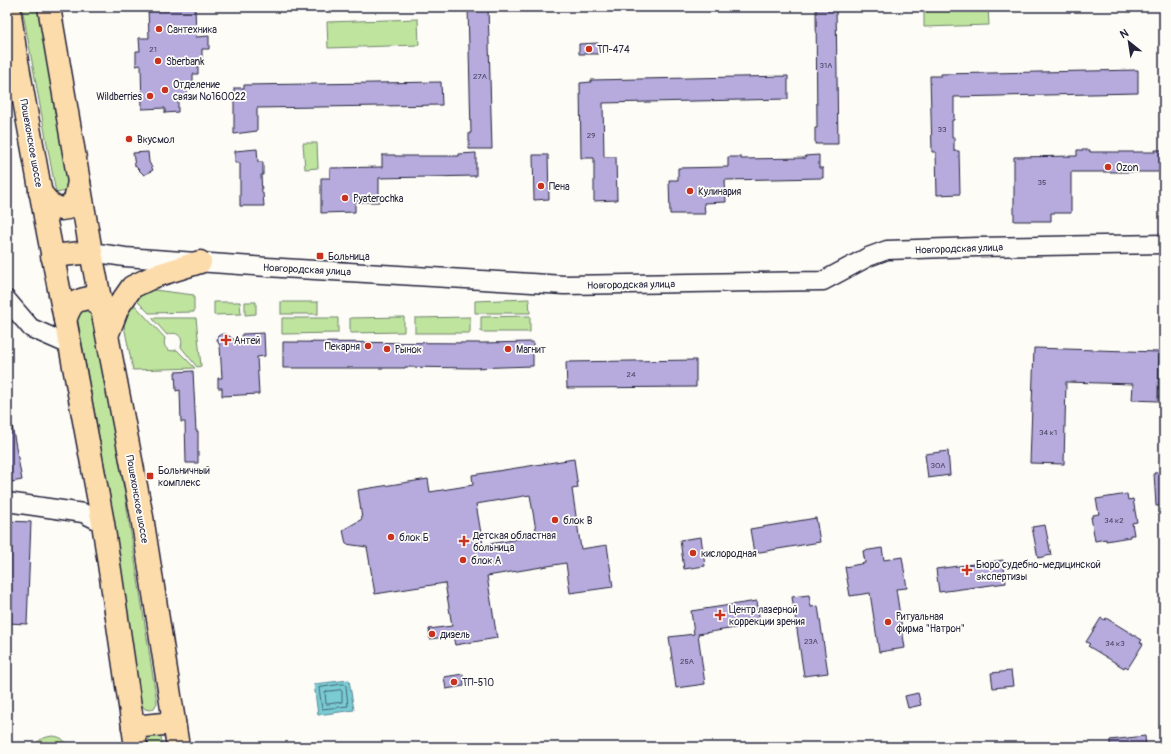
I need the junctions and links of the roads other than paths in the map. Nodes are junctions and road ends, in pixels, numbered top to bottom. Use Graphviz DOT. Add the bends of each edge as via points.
graph roads {
  1 [pos="9,7"];
  2 [pos="49,7"];
  3 [pos="79,182"];
  4 [pos="40,192"];
  5 [pos="1164,244"];
  6 [pos="91,252"];
  7 [pos="52,256"];
  8 [pos="200,262"];
  9 [pos="7,300"];
  10 [pos="102,309"];
  11 [pos="65,320"];
  12 [pos="108,333"];
  13 [pos="70,345"];
  14 [pos="7,502"];
  15 [pos="103,523"];
  16 [pos="174,723"];
  17 [pos="134,737"];
  18 [pos="178,747"];
  1 -- 4 [label="main road, Пошехонское шоссе"];
  2 -- 3 [label="main road, Пошехонское шоссе"];
  3 -- 4 [label="main road" via="75,200 68,208 61,209 51,205"];
  3 -- 6 [label="main road, Пошехонское шоссе"];
  4 -- 7 [label="main road, Пошехонское шоссе"];
  5 -- 8 [label="street, Новгородская улица" via="886,250 868,256 822,281 564,285"];
  6 -- 7 [label="main road"];
  6 -- 8 [label="street, Новгородская улица"];
  6 -- 10 [label="main road, Пошехонское шоссе"];
  7 -- 11 [label="main road, Пошехонское шоссе"];
  8 -- 12 [label="main road" via="155,276 132,287 118,307"];
  9 -- 13 [label="street" via="31,328"];
  10 -- 11 [label="main road" via="89,298 78,300 70,307"];
  10 -- 12 [label="main road, Пошехонское шоссе"];
  11 -- 13 [label="main road, Пошехонское шоссе"];
  12 -- 16 [label="main road, Пошехонское шоссе" via="142,517"];
  13 -- 15 [label="main road, Пошехонское шоссе"];
  14 -- 15 [label="street" via="83,513"];
  15 -- 17 [label="main road, Пошехонское шоссе"];
  16 -- 17 [label="main road"];
  16 -- 18 [label="main road, Пошехонское шоссе"];
}
